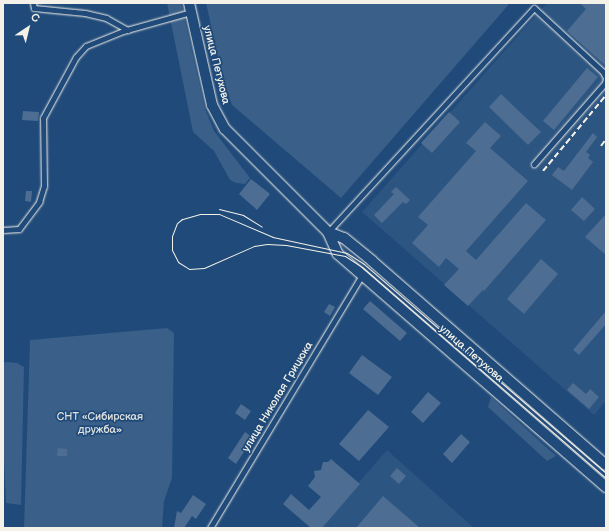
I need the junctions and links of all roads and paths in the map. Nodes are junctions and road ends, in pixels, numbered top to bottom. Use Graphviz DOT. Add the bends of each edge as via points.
graph roads {
  1 [pos="33,3"];
  2 [pos="190,8"];
  3 [pos="128,30"];
  4 [pos="534,164"];
  5 [pos="3,230"];
  6 [pos="328,232"];
  7 [pos="362,275"];
  8 [pos="606,465"];
  9 [pos="606,487"];
  10 [pos="210,528"];
  1 -- 3 [label="street" via="34,8 71,11 106,18"];
  2 -- 3 [label="street"];
  2 -- 6 [label="highway, улица Петухова" via="212,105 224,129"];
  3 -- 5 [label="street" via="86,46 76,58 43,118 44,186 39,202 19,229"];
  4 -- 6 [label="street" via="606,78 603,72 534,8"];
  6 -- 7 [label="highway, улица Петухова" via="338,254"];
  6 -- 8 [label="highway, улица Петухова" via="344,238"];
  7 -- 9 [label="highway, улица Петухова"];
  7 -- 10 [label="street, улица Николая Грицюка"];
}
